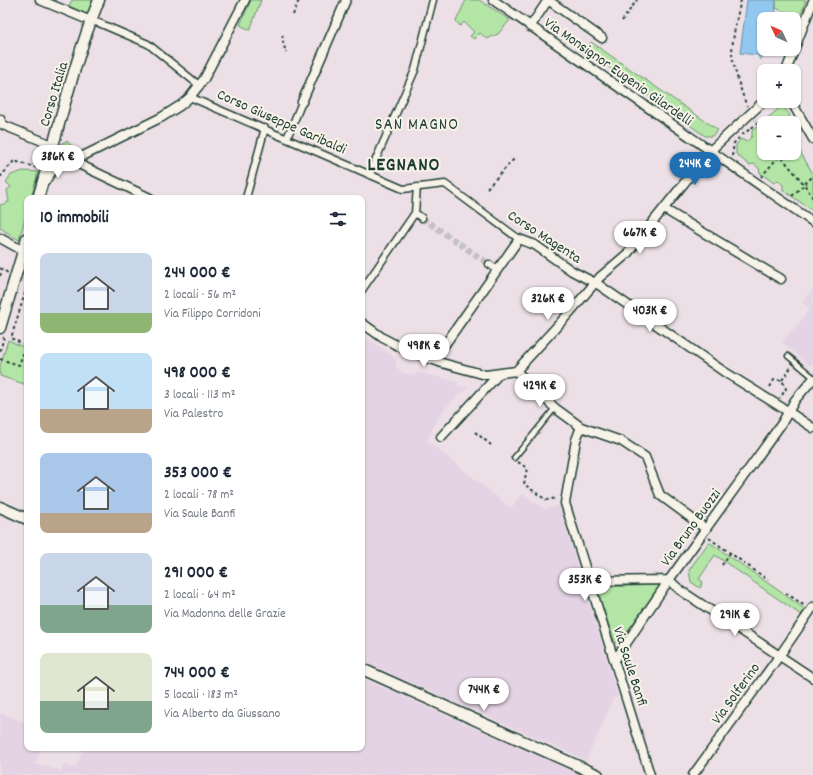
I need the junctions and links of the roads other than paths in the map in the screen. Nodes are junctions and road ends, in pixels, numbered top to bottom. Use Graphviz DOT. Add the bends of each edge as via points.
graph roads {
  1 [pos="40,0"];
  2 [pos="99,0"];
  3 [pos="245,0"];
  4 [pos="346,0"];
  5 [pos="433,0"];
  6 [pos="493,0"];
  7 [pos="548,0"];
  8 [pos="813,1"];
  9 [pos="91,21"];
  10 [pos="530,27"];
  11 [pos="602,38"];
  12 [pos="789,64"];
  13 [pos="200,86"];
  14 [pos="190,96"];
  15 [pos="302,102"];
  16 [pos="757,107"];
  17 [pos="795,108"];
  18 [pos="0,119"];
  19 [pos="265,128"];
  20 [pos="287,138"];
  21 [pos="813,139"];
  22 [pos="52,145"];
  23 [pos="710,151"];
  24 [pos="73,161"];
  25 [pos="366,173"];
  26 [pos="445,184"];
  27 [pos="42,186"];
  28 [pos="418,188"];
  29 [pos="39,195"];
  30 [pos="144,195"];
  31 [pos="247,195"];
  32 [pos="664,209"];
  33 [pos="415,213"];
  34 [pos="422,218"];
  35 [pos="813,222"];
  36 [pos="0,238"];
  37 [pos="519,238"];
  38 [pos="24,251"];
  39 [pos="24,255"];
  40 [pos="489,264"];
  41 [pos="497,270"];
  42 [pos="781,279"];
  43 [pos="594,284"];
  44 [pos="365,286"];
  45 [pos="365,325"];
  46 [pos="0,328"];
  47 [pos="788,356"];
  48 [pos="429,359"];
  49 [pos="516,371"];
  50 [pos="499,374"];
  51 [pos="813,378"];
  52 [pos="555,408"];
  53 [pos="789,412"];
  54 [pos="581,427"];
  55 [pos="813,428"];
  56 [pos="441,437"];
  57 [pos="514,458"];
  58 [pos="0,507"];
  59 [pos="24,518"];
  60 [pos="705,531"];
  61 [pos="669,580"];
  62 [pos="588,581"];
  63 [pos="812,608"];
  64 [pos="780,655"];
  65 [pos="615,660"];
  66 [pos="365,670"];
  67 [pos="813,678"];
  68 [pos="598,775"];
  69 [pos="650,775"];
  70 [pos="693,775"];
  1 -- 9 [label="street, Corso Giuseppe Garibaldi"];
  2 -- 9 [label="street, Corso Italia"];
  3 -- 13 [label="street"];
  4 -- 15 [label="street"];
  5 -- 25 [label="street" via="415,70"];
  6 -- 10 [label="street, Via Monsignor Eugenio Gilardelli"];
  7 -- 10 [label="street"];
  7 -- 11 [label="street"];
  8 -- 12 [label="street"];
  9 -- 13 [label="street, Corso Giuseppe Garibaldi" via="148,44"];
  9 -- 22 [label="street, Corso Italia"];
  10 -- 23 [label="street, Via Monsignor Eugenio Gilardelli"];
  13 -- 14 [label="street"];
  14 -- 19 [label="street, Corso Giuseppe Garibaldi"];
  14 -- 24 [label="street" via="162,117"];
  15 -- 20 [label="street"];
  16 -- 23 [label="street"];
  17 -- 21 [label="street"];
  18 -- 22 [label="street" via="3,125"];
  19 -- 20 [label="street, Corso Giuseppe Garibaldi"];
  19 -- 31 [label="street"];
  20 -- 25 [label="street, Corso Giuseppe Garibaldi"];
  22 -- 27 [label="street, Corso Italia"];
  23 -- 32 [label="street"];
  23 -- 35 [label="street, Via Monsignor Eugenio Gilardelli"];
  24 -- 27 [label="street" via="66,158 56,165"];
  24 -- 30 [label="street"];
  25 -- 28 [label="street, Corso Giuseppe Garibaldi" via="403,189"];
  26 -- 28 [label="street, Corso Giuseppe Garibaldi"];
  26 -- 37 [label="street, Corso Magenta"];
  27 -- 29 [label="street, Corso Italia"];
  28 -- 33 [label="street"];
  32 -- 42 [label="street"];
  32 -- 43 [label="street" via="627,254"];
  33 -- 34 [label="street"];
  33 -- 44 [label="street"];
  36 -- 38 [label="street"];
  37 -- 41 [label="street"];
  37 -- 43 [label="street, Corso Magenta" via="536,245"];
  39 -- 46 [label="street"];
  40 -- 41 [label="street"];
  41 -- 48 [label="street" via="441,350"];
  43 -- 49 [label="street"];
  43 -- 53 [label="street, Corso Magenta"];
  45 -- 48 [label="street" via="383,338"];
  47 -- 51 [label="lane"];
  48 -- 50 [label="street" via="486,375"];
  49 -- 50 [label="street"];
  49 -- 52 [label="street"];
  50 -- 56 [label="street"];
  51 -- 53 [label="street, Via Bruno Buozzi" via="795,400"];
  52 -- 54 [label="street"];
  52 -- 57 [label="lane"];
  53 -- 55 [label="street, Corso Magenta"];
  53 -- 60 [label="street, Via Bruno Buozzi"];
  54 -- 60 [label="street" via="621,441 645,457 660,495"];
  54 -- 62 [label="street, Via Saule Banfi" via="576,440 565,503"];
  58 -- 59 [label="street"];
  60 -- 61 [label="street, Via Bruno Buozzi"];
  61 -- 62 [label="street"];
  61 -- 64 [label="street" via="680,590"];
  61 -- 65 [label="street, Via Bruno Buozzi"];
  62 -- 65 [label="street, Via Saule Banfi"];
  63 -- 64 [label="street, Via Solferino"];
  64 -- 67 [label="street"];
  64 -- 70 [label="street, Via Solferino"];
  65 -- 69 [label="street, Via Saule Banfi"];
  66 -- 68 [label="street"];
}
